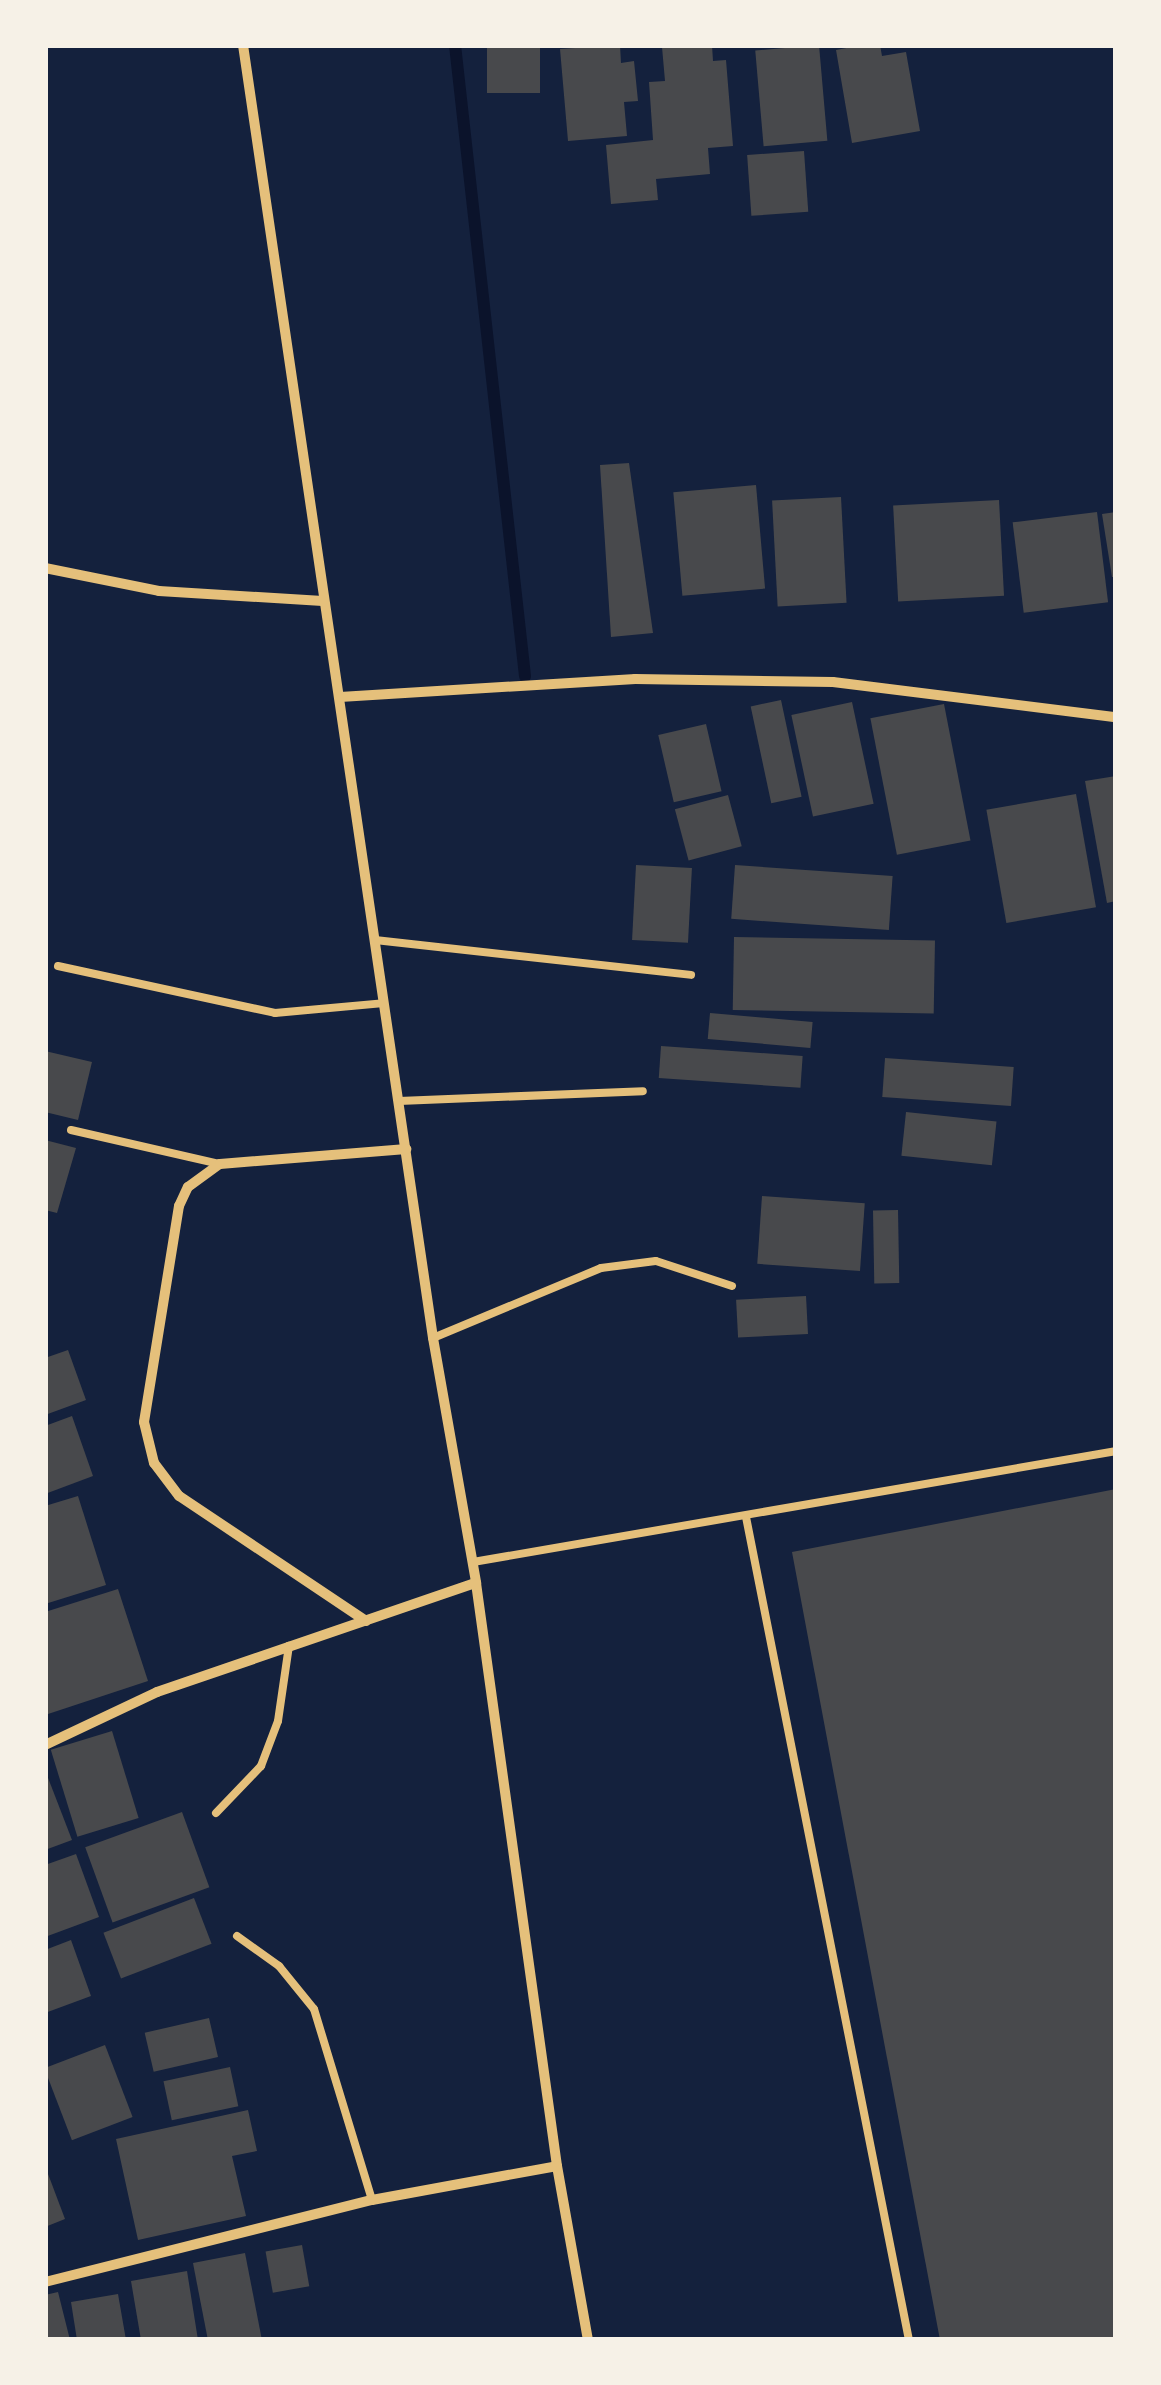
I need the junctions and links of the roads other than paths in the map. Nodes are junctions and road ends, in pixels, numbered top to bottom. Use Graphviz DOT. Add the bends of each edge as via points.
graph roads {
  1 [pos="243,45"];
  2 [pos="45,568"];
  3 [pos="323,601"];
  4 [pos="340,698"];
  5 [pos="1116,717"];
  6 [pos="375,940"];
  7 [pos="58,966"];
  8 [pos="691,975"];
  9 [pos="384,1003"];
  10 [pos="643,1091"];
  11 [pos="399,1100"];
  12 [pos="71,1130"];
  13 [pos="406,1148"];
  14 [pos="220,1164"];
  15 [pos="732,1286"];
  16 [pos="434,1338"];
  17 [pos="1116,1451"];
  18 [pos="746,1518"];
  19 [pos="472,1562"];
  20 [pos="476,1583"];
  21 [pos="366,1620"];
  22 [pos="289,1646"];
  23 [pos="45,1744"];
  24 [pos="216,1813"];
  25 [pos="238,1936"];
  26 [pos="556,2166"];
  27 [pos="372,2200"];
  28 [pos="45,2282"];
  29 [pos="588,2340"];
  30 [pos="910,2340"];
  1 -- 3 [label="street"];
  2 -- 3 [label="street" via="159,591"];
  3 -- 4 [label="street"];
  4 -- 5 [label="street" via="635,679 832,682"];
  4 -- 6 [label="street"];
  6 -- 8 [label="lane"];
  6 -- 9 [label="street"];
  7 -- 9 [label="lane" via="275,1013"];
  9 -- 11 [label="street"];
  10 -- 11 [label="lane"];
  11 -- 13 [label="street"];
  12 -- 14 [label="lane"];
  13 -- 14 [label="street"];
  13 -- 16 [label="street"];
  14 -- 21 [label="street" via="188,1187 179,1206 146,1443 179,1496"];
  15 -- 16 [label="lane" via="656,1261 601,1268"];
  16 -- 19 [label="street"];
  17 -- 18 [label="lane"];
  18 -- 19 [label="lane"];
  18 -- 30 [label="lane"];
  19 -- 20 [label="street"];
  20 -- 21 [label="street"];
  20 -- 26 [label="street"];
  21 -- 22 [label="street"];
  22 -- 23 [label="street" via="157,1692"];
  22 -- 24 [label="lane" via="278,1721 260,1766"];
  25 -- 27 [label="lane" via="278,1966 314,2010"];
  26 -- 27 [label="street"];
  26 -- 29 [label="street"];
  27 -- 28 [label="street"];
}
